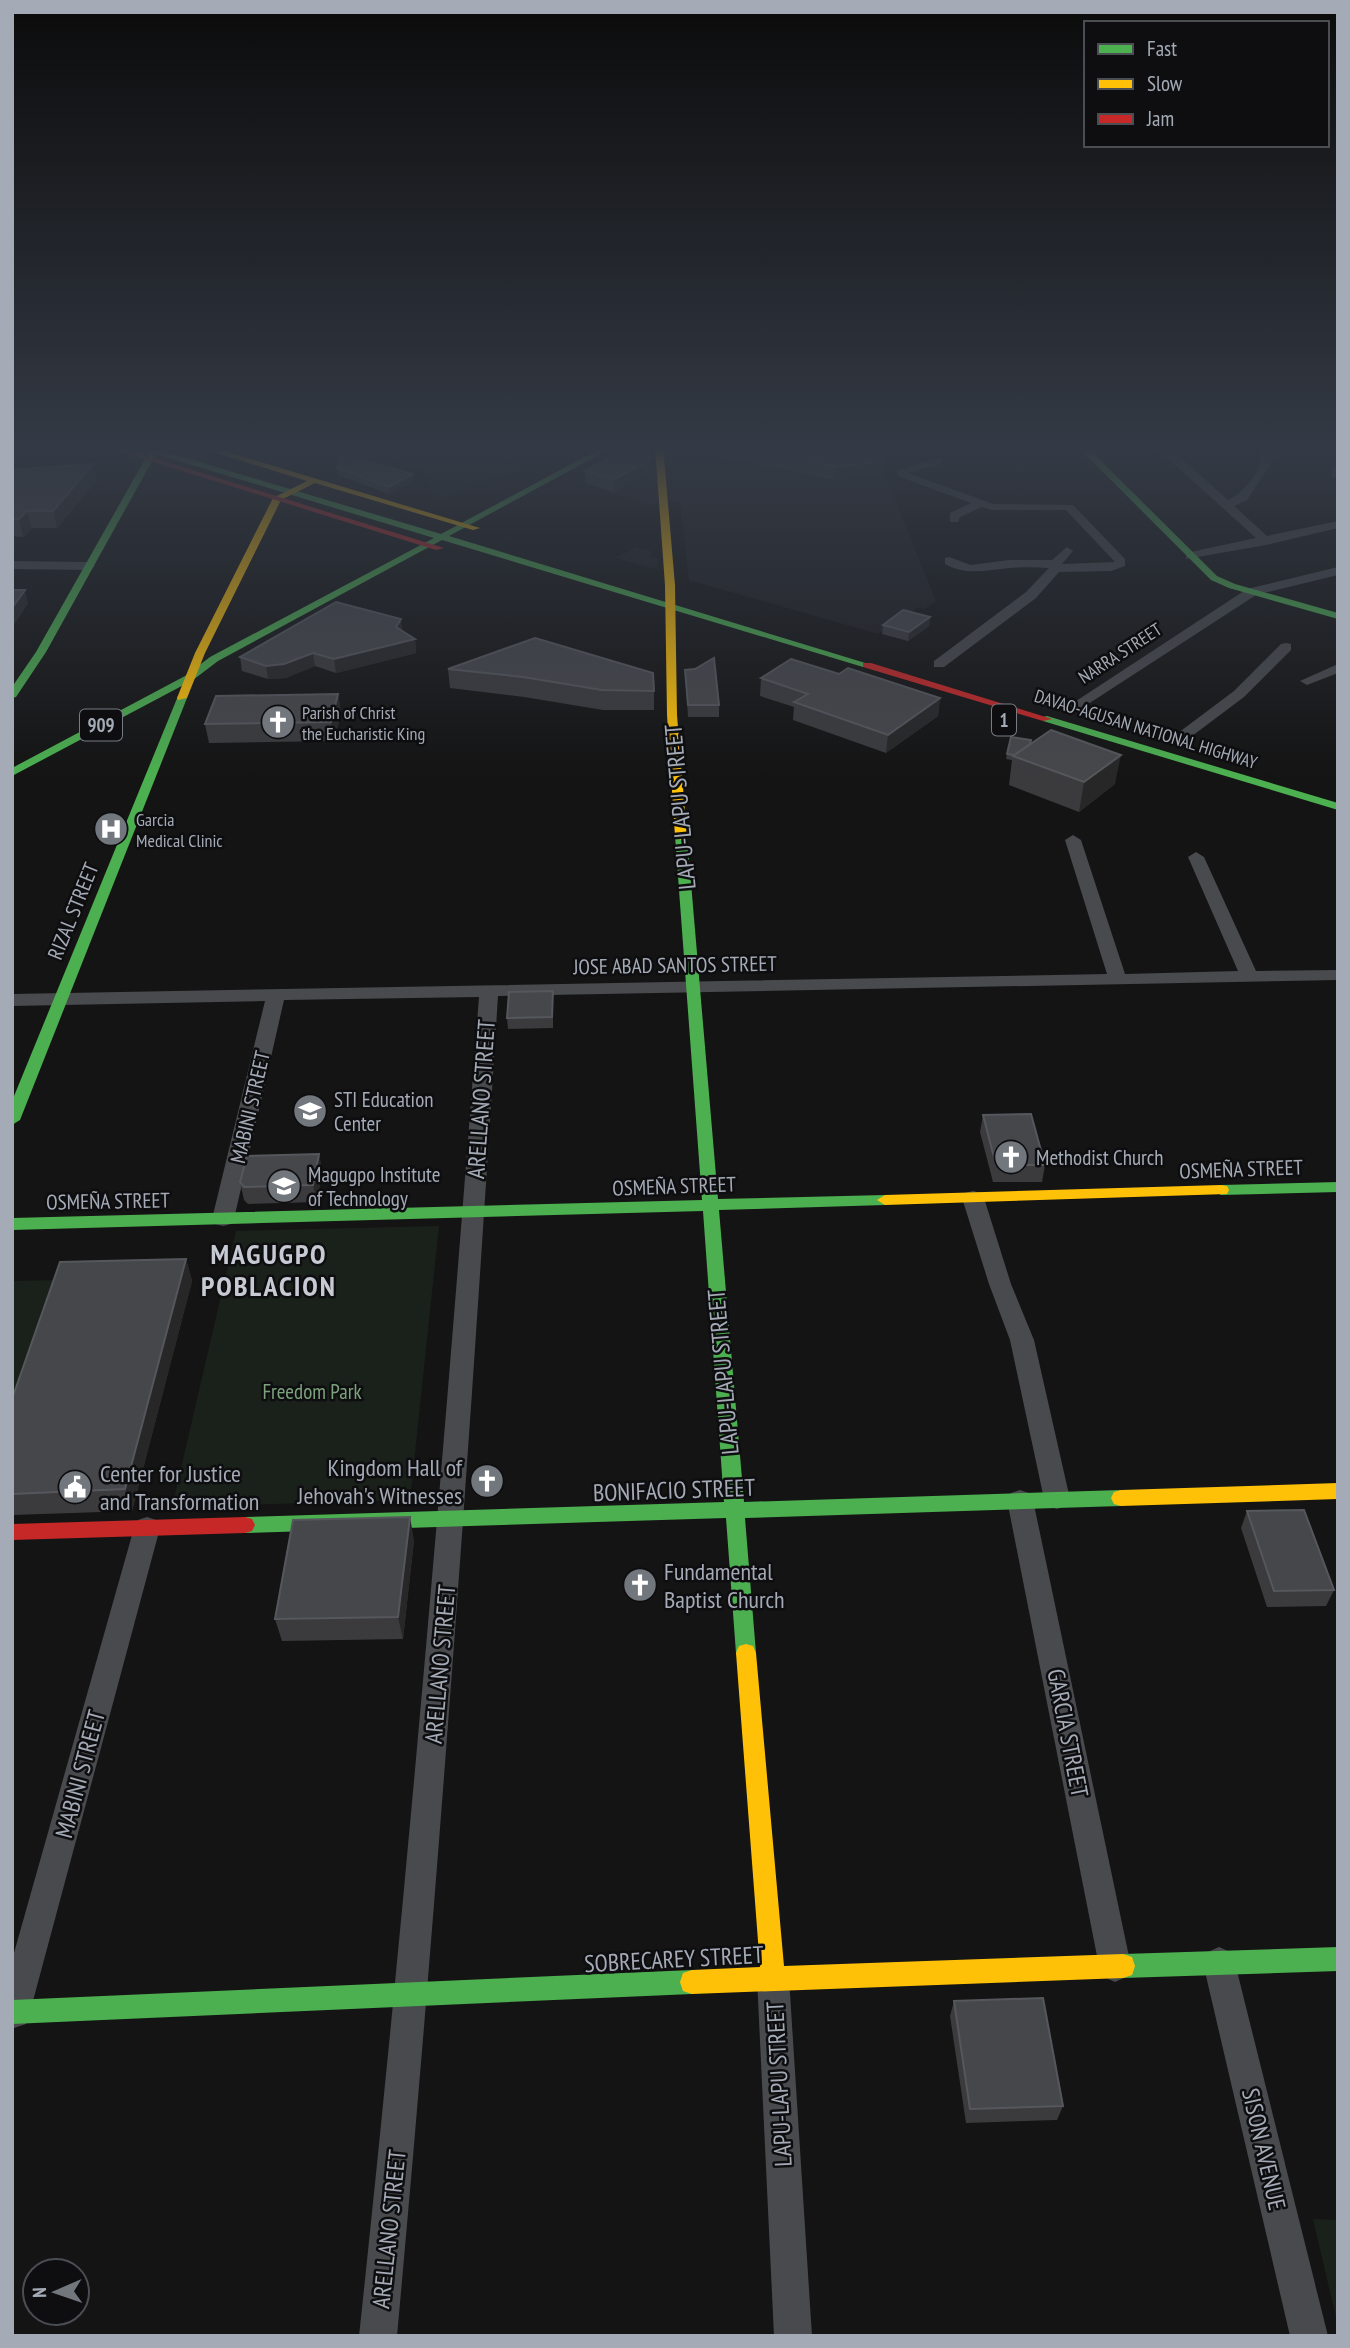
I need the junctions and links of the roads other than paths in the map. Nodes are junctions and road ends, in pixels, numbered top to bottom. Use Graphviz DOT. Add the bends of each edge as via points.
graph roads {
  1 [pos="94,556"];
  2 [pos="250,556"];
  3 [pos="417,556"];
  4 [pos="507,556"];
  5 [pos="514,556"];
  6 [pos="538,556"];
  7 [pos="668,556"];
  8 [pos="1064,556"];
  9 [pos="1115,556"];
  10 [pos="1190,556"];
  11 [pos="949,561"];
  12 [pos="12,565"];
  13 [pos="89,566"];
  14 [pos="1055,566"];
  15 [pos="1338,571"];
  16 [pos="1252,592"];
  17 [pos="1338,616"];
  18 [pos="670,618"];
  19 [pos="1286,647"];
  20 [pos="1338,668"];
  21 [pos="928,670"];
  22 [pos="965,672"];
  23 [pos="189,678"];
  24 [pos="1307,681"];
  25 [pos="15,688"];
  26 [pos="1071,703"];
  27 [pos="1103,713"];
  28 [pos="1176,734"];
  29 [pos="1209,744"];
  30 [pos="12,773"];
  31 [pos="1338,796"];
  32 [pos="1338,807"];
  33 [pos="1338,822"];
  34 [pos="1073,839"];
  35 [pos="1196,857"];
  36 [pos="1249,975"];
  37 [pos="1338,975"];
  38 [pos="1117,977"];
  39 [pos="694,989"];
  40 [pos="489,991"];
  41 [pos="276,995"];
  42 [pos="12,1000"];
  43 [pos="60,1000"];
  44 [pos="12,1120"];
  45 [pos="1338,1187"];
  46 [pos="973,1198"];
  47 [pos="709,1206"];
  48 [pos="473,1212"];
  49 [pos="223,1219"];
  50 [pos="12,1224"];
  51 [pos="1338,1491"];
  52 [pos="1057,1499"];
  53 [pos="1020,1500"];
  54 [pos="735,1512"];
  55 [pos="452,1520"];
  56 [pos="147,1528"];
  57 [pos="12,1532"];
  58 [pos="1338,1959"];
  59 [pos="1219,1963"];
  60 [pos="1115,1966"];
  61 [pos="773,1978"];
  62 [pos="412,1993"];
  63 [pos="13,2014"];
  64 [pos="378,2336"];
  65 [pos="793,2336"];
  66 [pos="1309,2336"];
  1 -- 13 [label="main road"];
  2 -- 23 [label="main road, RIZAL STREET"];
  3 -- 23 [label="main road, 909" via="214,659"];
  4 -- 18 [label="main road, DAVAO-AGUSAN NATIONAL HIGHWAY / 1"];
  5 -- 21 [label="main road, DAVAO-AGUSAN NATIONAL HIGHWAY / 1"];
  6 -- 21 [label="main road, DAVAO-AGUSAN NATIONAL HIGHWAY / 1"];
  7 -- 18 [label="main road, LAPU-LAPU STREET"];
  8 -- 14 [label="street"];
  9 -- 14 [label="street" via="1119,566"];
  10 -- 16 [label="main road" via="1213,578"];
  11 -- 14 [label="street" via="975,570 1009,564"];
  12 -- 13 [label="street"];
  13 -- 25 [label="main road"];
  14 -- 21 [label="street" via="1031,595"];
  15 -- 16 [label="street, NARRA STREET"];
  16 -- 17 [label="main road"];
  16 -- 26 [label="street, NARRA STREET"];
  18 -- 33 [label="main road, DAVAO-AGUSAN NATIONAL HIGHWAY / 1"];
  18 -- 39 [label="main road, LAPU-LAPU STREET" via="672,715"];
  19 -- 28 [label="street" via="1239,694"];
  20 -- 24 [label="street"];
  21 -- 22 [label="main road, DAVAO-AGUSAN NATIONAL HIGHWAY / 1"];
  21 -- 31 [label="main road, DAVAO-AGUSAN NATIONAL HIGHWAY / 1"];
  21 -- 32 [label="main road, DAVAO-AGUSAN NATIONAL HIGHWAY / 1"];
  23 -- 30 [label="main road, 909"];
  23 -- 43 [label="main road, RIZAL STREET"];
  26 -- 27 [label="main road, DAVAO-AGUSAN NATIONAL HIGHWAY"];
  28 -- 29 [label="main road, DAVAO-AGUSAN NATIONAL HIGHWAY"];
  34 -- 38 [label="street"];
  35 -- 36 [label="street"];
  36 -- 37 [label="street, JOSE ABAD SANTOS STREET"];
  36 -- 38 [label="street, JOSE ABAD SANTOS STREET"];
  38 -- 39 [label="street, JOSE ABAD SANTOS STREET"];
  39 -- 40 [label="street, JOSE ABAD SANTOS STREET"];
  39 -- 47 [label="main road, LAPU-LAPU STREET"];
  40 -- 41 [label="street, JOSE ABAD SANTOS STREET"];
  40 -- 48 [label="street, ARELLANO STREET"];
  41 -- 43 [label="street, JOSE ABAD SANTOS STREET"];
  41 -- 49 [label="street, MABINI STREET"];
  42 -- 43 [label="street, JOSE ABAD SANTOS STREET"];
  43 -- 44 [label="main road, RIZAL STREET"];
  45 -- 46 [label="main road, OSMEÑA STREET"];
  46 -- 47 [label="main road, OSMEÑA STREET"];
  46 -- 52 [label="street" via="1021,1340"];
  47 -- 48 [label="main road, OSMEÑA STREET"];
  47 -- 54 [label="main road, LAPU-LAPU STREET"];
  48 -- 49 [label="main road, OSMEÑA STREET"];
  48 -- 55 [label="street, ARELLANO STREET"];
  49 -- 50 [label="main road, OSMEÑA STREET"];
  51 -- 52 [label="main road, BONIFACIO STREET"];
  52 -- 53 [label="main road, BONIFACIO STREET"];
  53 -- 54 [label="main road, BONIFACIO STREET"];
  53 -- 60 [label="street, GARCIA STREET"];
  54 -- 55 [label="main road, BONIFACIO STREET"];
  54 -- 61 [label="main road, LAPU-LAPU STREET"];
  55 -- 56 [label="main road, BONIFACIO STREET"];
  55 -- 62 [label="street, ARELLANO STREET"];
  56 -- 57 [label="main road, BONIFACIO STREET"];
  56 -- 63 [label="street, MABINI STREET"];
  58 -- 59 [label="main road, SOBRECAREY STREET"];
  59 -- 60 [label="main road, SOBRECAREY STREET"];
  59 -- 66 [label="street, SISON AVENUE"];
  60 -- 61 [label="main road, SOBRECAREY STREET"];
  61 -- 62 [label="main road, SOBRECAREY STREET"];
  61 -- 65 [label="street, LAPU-LAPU STREET"];
  62 -- 63 [label="main road, SOBRECAREY STREET"];
  62 -- 64 [label="street, ARELLANO STREET"];
}
